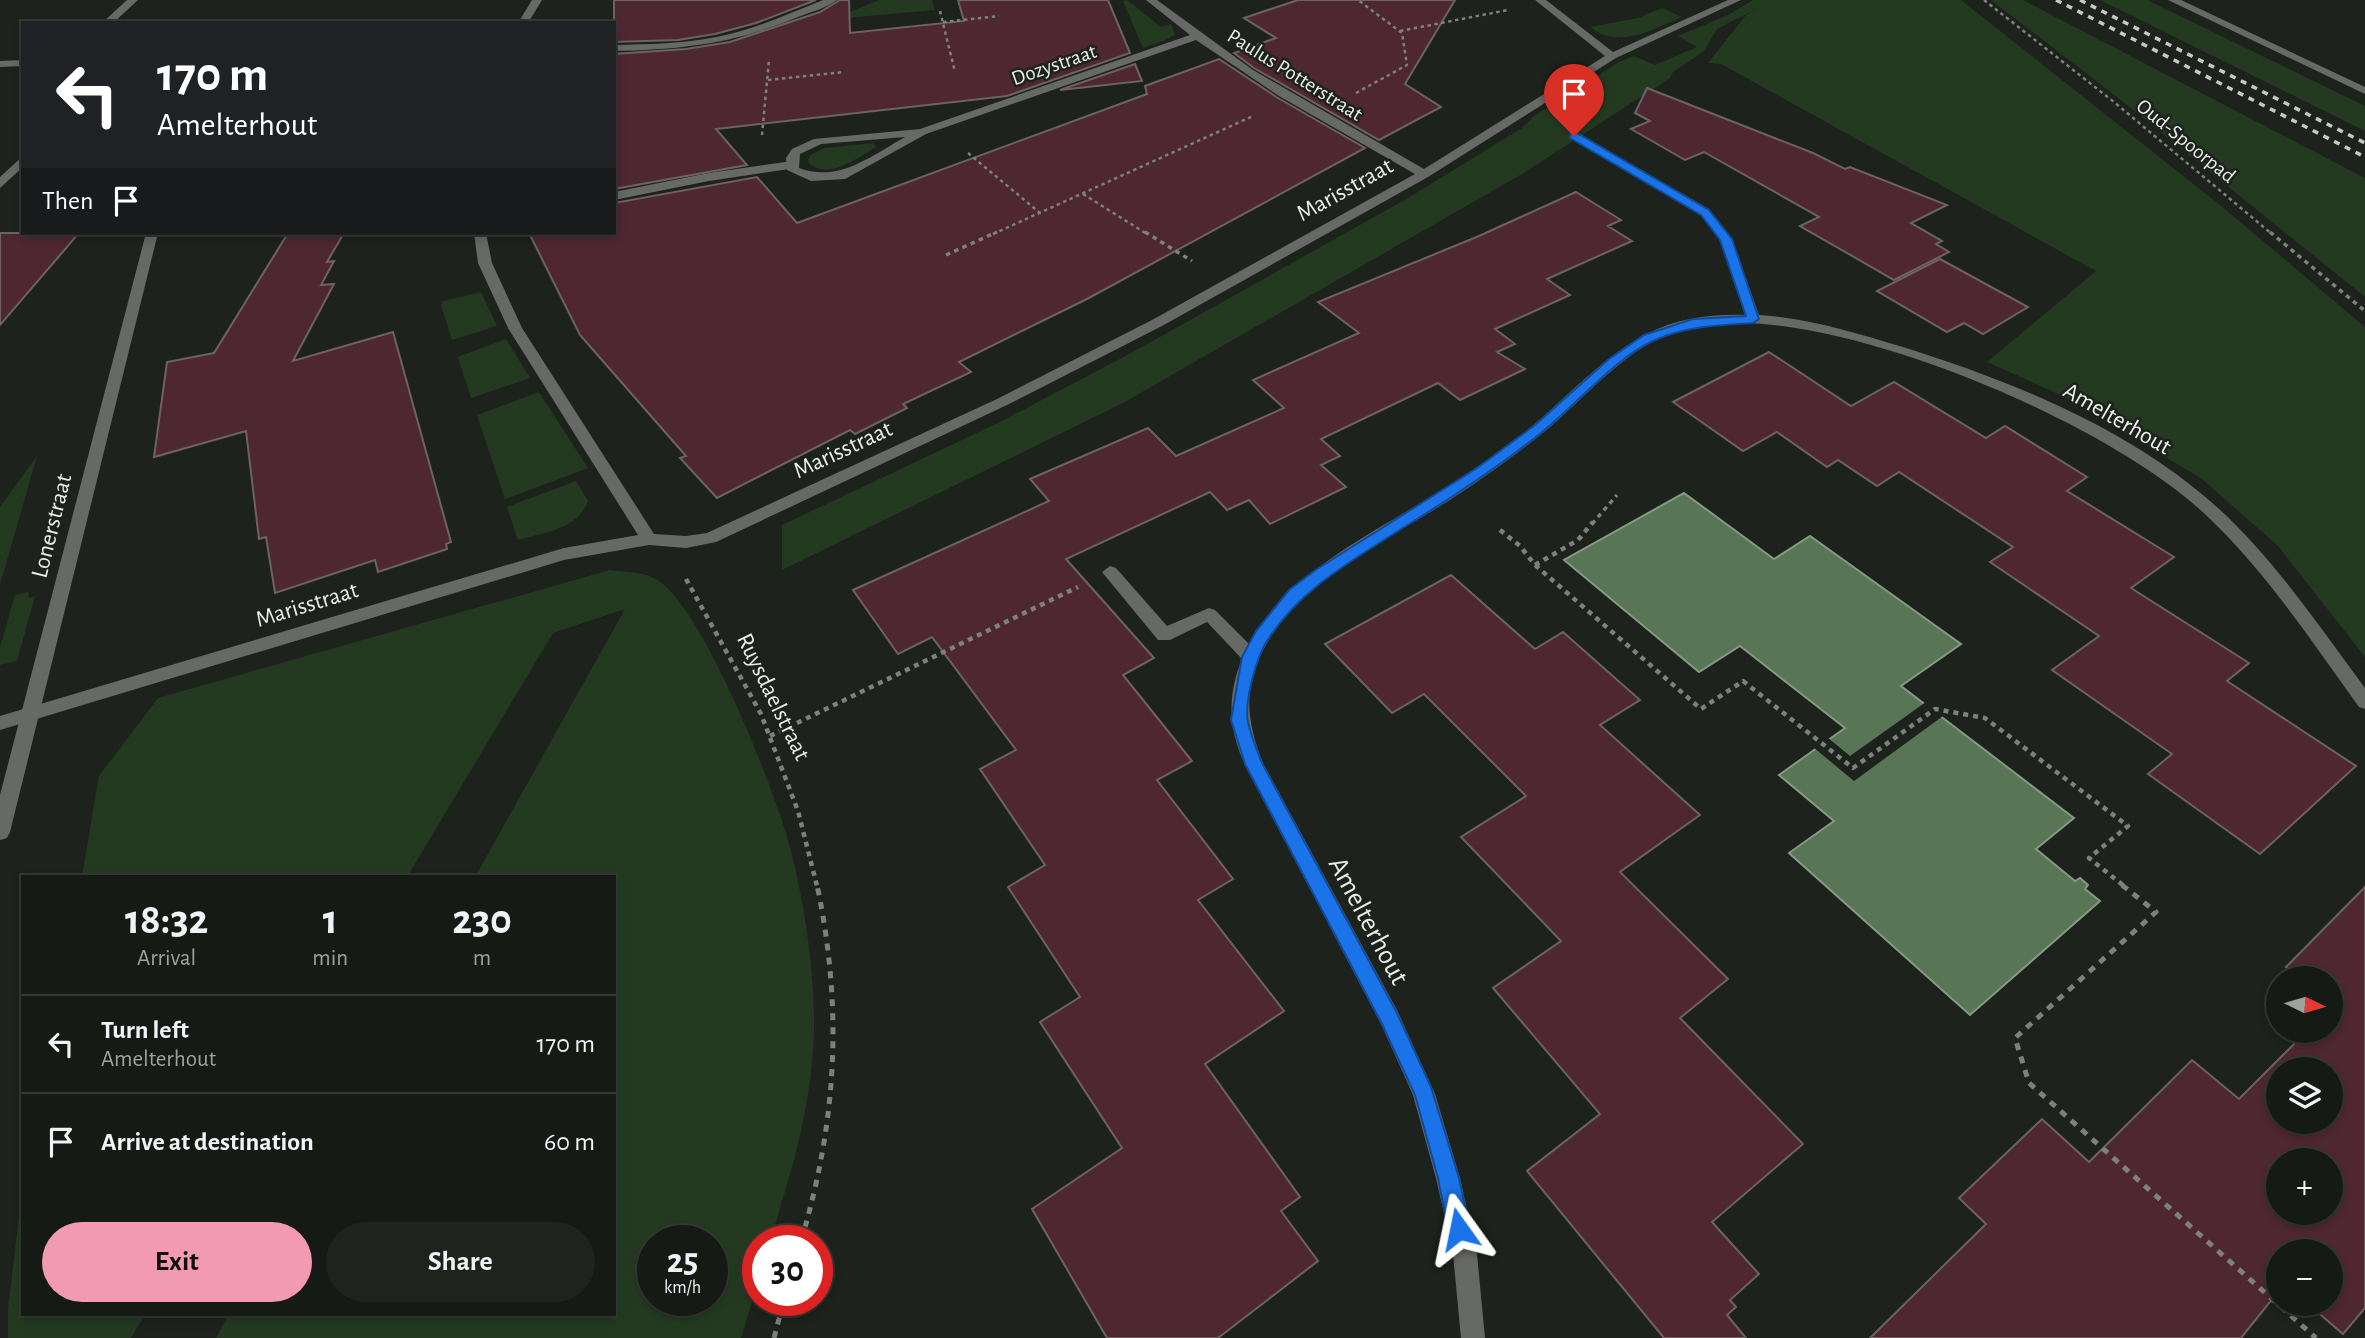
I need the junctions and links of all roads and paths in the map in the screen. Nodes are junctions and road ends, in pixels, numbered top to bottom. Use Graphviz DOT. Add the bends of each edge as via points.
graph roads {
  1 [pos="133,0"];
  2 [pos="537,0"];
  3 [pos="832,0"];
  4 [pos="1152,0"];
  5 [pos="1358,0"];
  6 [pos="1735,0"];
  7 [pos="1984,0"];
  8 [pos="2174,0"];
  9 [pos="1542,1"];
  10 [pos="940,11"];
  11 [pos="999,16"];
  12 [pos="109,21"];
  13 [pos="524,21"];
  14 [pos="943,22"];
  15 [pos="751,31"];
  16 [pos="1399,31"];
  17 [pos="1198,36"];
  18 [pos="616,48"];
  19 [pos="1612,56"];
  20 [pos="21,63"];
  21 [pos="0,64"];
  22 [pos="844,72"];
  23 [pos="955,72"];
  24 [pos="768,80"];
  25 [pos="2365,91"];
  26 [pos="1292,99"];
  27 [pos="1313,111"];
  28 [pos="922,132"];
  29 [pos="1574,136"];
  30 [pos="958,145"];
  31 [pos="21,162"];
  32 [pos="792,162"];
  33 [pos="1424,174"];
  34 [pos="0,184"];
  35 [pos="1083,193"];
  36 [pos="616,197"];
  37 [pos="1040,213"];
  38 [pos="151,235"];
  39 [pos="480,235"];
  40 [pos="946,255"];
  41 [pos="1227,283"];
  42 [pos="2365,311"];
  43 [pos="1753,319"];
  44 [pos="1616,495"];
  45 [pos="1500,530"];
  46 [pos="649,539"];
  47 [pos="1535,565"];
  48 [pos="1110,572"];
  49 [pos="1250,657"];
  50 [pos="2365,702"];
  51 [pos="29,716"];
  52 [pos="0,723"];
  53 [pos="770,736"];
  54 [pos="0,832"];
  55 [pos="806,1225"];
  56 [pos="780,1316"];
  57 [pos="774,1338"];
  58 [pos="1473,1338"];
  59 [pos="2316,1338"];
  1 -- 12 [label="street"];
  2 -- 13 [label="street"];
  3 -- 15 [label="street"];
  4 -- 17 [label="street, Paulus Potterstraat"];
  5 -- 16 [label="path"];
  6 -- 19 [label="street, Marisstraat"];
  7 -- 42 [label="path, Oud-Spoorpad"];
  8 -- 25 [label="street"];
  9 -- 16 [label="path"];
  9 -- 19 [label="street"];
  10 -- 14 [label="path"];
  11 -- 14 [label="path"];
  14 -- 23 [label="path"];
  15 -- 18 [label="street" via="703,43"];
  15 -- 24 [label="path" via="769,59"];
  16 -- 27 [label="path" via="1407,65 1354,95"];
  17 -- 26 [label="street, Paulus Potterstraat"];
  17 -- 28 [label="street, Dozystraat"];
  19 -- 33 [label="street, Marisstraat"];
  20 -- 21 [label="street"];
  22 -- 24 [label="path"];
  24 -- 32 [label="path" via="761,136 766,153"];
  26 -- 27 [label="street, Paulus Potterstraat"];
  26 -- 35 [label="path"];
  27 -- 33 [label="street, Paulus Potterstraat"];
  28 -- 32 [label="street, Dozystraat" via="818,141 807,145"];
  28 -- 32 [label="street, Dozystraat" via="841,176 811,177 793,170"];
  29 -- 43 [label="street" via="1705,212 1726,239"];
  30 -- 37 [label="path"];
  31 -- 34 [label="street"];
  32 -- 36 [label="street"];
  33 -- 41 [label="street, Marisstraat"];
  35 -- 37 [label="path"];
  35 -- 41 [label="path"];
  37 -- 40 [label="path"];
  38 -- 51 [label="street, Lonerstraat"];
  39 -- 46 [label="street" via="485,263 515,328"];
  41 -- 46 [label="street, Marisstraat" via="1014,396 767,513 710,538 686,542"];
  43 -- 49 [label="street, Amelterhout" via="1693,323 1648,338 1482,471 1295,594"];
  43 -- 50 [label="street, Amelterhout" via="1839,333 1939,363 2038,402 2117,442 2188,489 2235,534"];
  44 -- 47 [label="path" via="1578,540"];
  45 -- 47 [label="path"];
  46 -- 51 [label="street, Marisstraat" via="518,566"];
  46 -- 53 [label="path, Ruysdaelstraat" via="679,566"];
  47 -- 59 [label="path" via="1701,709 1743,681 1853,768 1935,709 1985,718 2128,826 2089,858 2156,912 2015,1038 2029,1083"];
  48 -- 49 [label="street" via="1164,635 1209,614"];
  48 -- 53 [label="path"];
  49 -- 58 [label="street, Amelterhout" via="1240,720 1254,764 1389,1017 1424,1094 1465,1254"];
  51 -- 52 [label="street, Marisstraat"];
  51 -- 54 [label="street, Lonerstraat"];
  53 -- 55 [label="path, Ruysdaelstraat" via="810,842 826,921 836,1014 822,1168"];
  56 -- 57 [label="path"];
}
